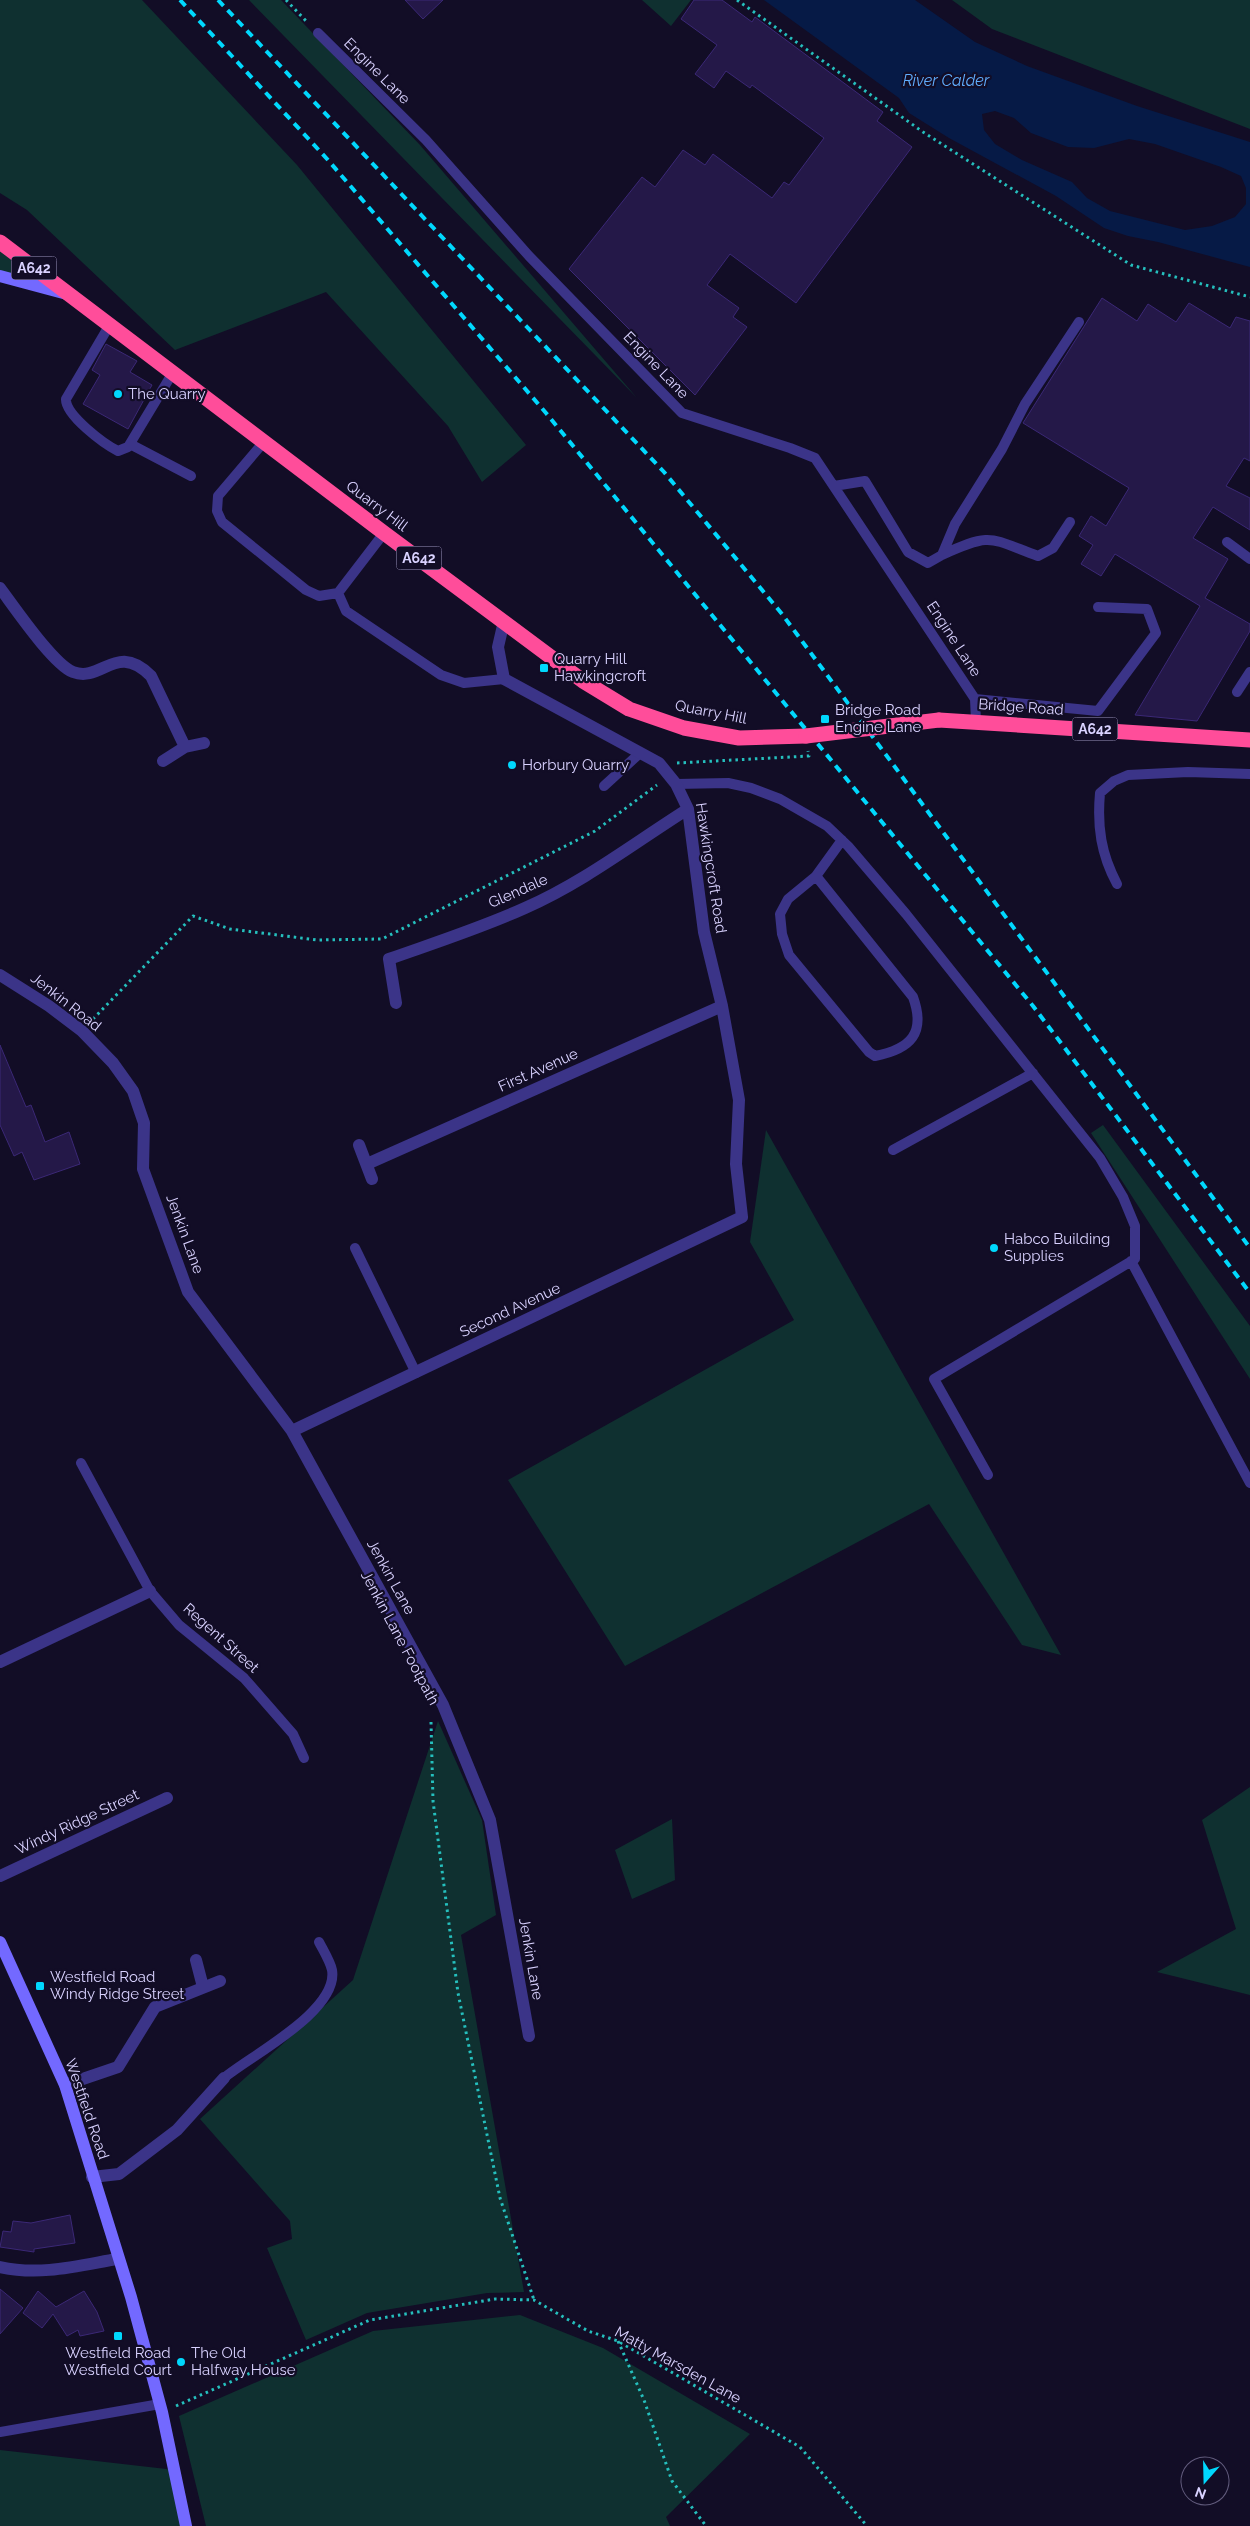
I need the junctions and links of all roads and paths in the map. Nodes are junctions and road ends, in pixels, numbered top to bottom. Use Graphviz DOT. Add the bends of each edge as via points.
graph roads {
  1 [pos="286,0"];
  2 [pos="737,0"];
  3 [pos="318,33"];
  4 [pos="0,242"];
  5 [pos="0,276"];
  6 [pos="67,294"];
  7 [pos="1250,297"];
  8 [pos="1079,322"];
  9 [pos="109,326"];
  10 [pos="172,374"];
  11 [pos="263,443"];
  12 [pos="130,444"];
  13 [pos="191,476"];
  14 [pos="834,486"];
  15 [pos="1070,522"];
  16 [pos="384,533"];
  17 [pos="1227,542"];
  18 [pos="942,554"];
  19 [pos="1250,559"];
  20 [pos="0,588"];
  21 [pos="338,593"];
  22 [pos="1098,607"];
  23 [pos="504,622"];
  24 [pos="1250,672"];
  25 [pos="504,679"];
  26 [pos="1237,692"];
  27 [pos="975,699"];
  28 [pos="939,720"];
  29 [pos="976,721"];
  30 [pos="1250,740"];
  31 [pos="204,743"];
  32 [pos="185,747"];
  33 [pos="640,753"];
  34 [pos="809,756"];
  35 [pos="163,761"];
  36 [pos="659,764"];
  37 [pos="1250,774"];
  38 [pos="673,780"];
  39 [pos="604,786"];
  40 [pos="688,809"];
  41 [pos="842,840"];
  42 [pos="816,876"];
  43 [pos="1117,884"];
  44 [pos="0,975"];
  45 [pos="396,1003"];
  46 [pos="722,1006"];
  47 [pos="82,1030"];
  48 [pos="1033,1073"];
  49 [pos="359,1145"];
  50 [pos="894,1150"];
  51 [pos="367,1164"];
  52 [pos="143,1169"];
  53 [pos="372,1179"];
  54 [pos="742,1217"];
  55 [pos="355,1248"];
  56 [pos="1131,1261"];
  57 [pos="416,1373"];
  58 [pos="292,1431"];
  59 [pos="81,1463"];
  60 [pos="988,1475"];
  61 [pos="1250,1483"];
  62 [pos="150,1591"];
  63 [pos="0,1662"];
  64 [pos="428,1715"];
  65 [pos="304,1758"];
  66 [pos="167,1798"];
  67 [pos="0,1876"];
  68 [pos="0,1942"];
  69 [pos="319,1942"];
  70 [pos="196,1960"];
  71 [pos="220,1981"];
  72 [pos="203,1987"];
  73 [pos="529,2036"];
  74 [pos="224,2078"];
  75 [pos="65,2085"];
  76 [pos="92,2177"];
  77 [pos="117,2259"];
  78 [pos="0,2266"];
  79 [pos="534,2300"];
  80 [pos="618,2341"];
  81 [pos="161,2408"];
  82 [pos="0,2432"];
  83 [pos="186,2526"];
  84 [pos="706,2526"];
  85 [pos="866,2526"];
  1 -- 3 [label="path"];
  2 -- 7 [label="path" via="923,132 1131,266"];
  3 -- 14 [label="lane, Engine Lane" via="426,140 529,256 682,413 815,458"];
  4 -- 6 [label="highway, A642"];
  5 -- 6 [label="main road, Quarry Hill"];
  6 -- 9 [label="highway, Quarry Hill / A642"];
  8 -- 18 [label="lane" via="1025,404 1002,449 955,524"];
  9 -- 10 [label="highway, Quarry Hill / A642"];
  9 -- 12 [label="lane" via="66,399 66,405 70,413 109,447 124,450"];
  10 -- 11 [label="highway, Quarry Hill / A642"];
  10 -- 12 [label="lane"];
  11 -- 16 [label="highway, Quarry Hill / A642"];
  11 -- 21 [label="lane" via="218,496 217,511 222,522 306,590 318,596"];
  12 -- 13 [label="lane"];
  14 -- 18 [label="lane" via="865,481 908,552 928,564"];
  14 -- 27 [label="lane, Engine Lane"];
  15 -- 18 [label="lane" via="1053,548 1038,556 996,538 974,540"];
  16 -- 21 [label="lane"];
  16 -- 23 [label="highway, Quarry Hill / A642"];
  17 -- 19 [label="lane"];
  20 -- 32 [label="street" via="49,653 72,672 82,675 122,661 143,668 151,676"];
  21 -- 25 [label="lane" via="346,611 441,675 464,683"];
  22 -- 27 [label="lane" via="1147,609 1156,633 1098,711"];
  23 -- 25 [label="street" via="498,647"];
  23 -- 28 [label="highway, Quarry Hill / A642, bridge" via="583,681 629,709 684,728 739,738 806,736"];
  24 -- 26 [label="lane"];
  25 -- 33 [label="street, Hawkingcroft Road"];
  27 -- 29 [label="lane, Engine Lane"];
  28 -- 29 [label="highway, Bridge Road / A642"];
  29 -- 30 [label="highway, Bridge Road / A642"];
  31 -- 32 [label="street"];
  32 -- 35 [label="street"];
  33 -- 36 [label="street, Hawkingcroft Road"];
  33 -- 39 [label="lane"];
  34 -- 36 [label="path"];
  36 -- 38 [label="street, Hawkingcroft Road"];
  37 -- 43 [label="lane" via="1188,772 1128,775 1114,781 1100,793 1099,836 1107,866"];
  38 -- 40 [label="street, Hawkingcroft Road"];
  38 -- 41 [label="lane" via="728,783 751,788 780,799 827,826"];
  38 -- 47 [label="path" via="595,831 382,939 317,940 230,929 193,916"];
  40 -- 45 [label="street, Glendale" via="636,841 601,868 525,908 389,959"];
  40 -- 46 [label="street, Hawkingcroft Road" via="704,932"];
  41 -- 42 [label="lane"];
  41 -- 48 [label="lane" via="906,914"];
  42 -- 42 [label="lane" via="788,899 780,914 789,955 869,1052 875,1056 901,1048 918,1030 919,1015 913,998"];
  44 -- 47 [label="street, Jenkin Road"];
  46 -- 51 [label="street, First Avenue"];
  46 -- 54 [label="street, Hawkingcroft Road" via="738,1100 736,1164"];
  47 -- 52 [label="street, Jenkin Road" via="113,1063 133,1091 144,1123"];
  48 -- 50 [label="lane"];
  48 -- 56 [label="lane" via="1100,1158 1123,1198 1135,1226 1134,1259"];
  49 -- 51 [label="street"];
  51 -- 53 [label="street"];
  52 -- 58 [label="street, Jenkin Lane" via="188,1292"];
  54 -- 57 [label="street, Second Avenue"];
  55 -- 57 [label="lane"];
  56 -- 60 [label="lane" via="934,1379"];
  56 -- 61 [label="lane"];
  57 -- 58 [label="street, Second Avenue"];
  58 -- 73 [label="street, Jenkin Lane" via="443,1705 490,1820"];
  59 -- 62 [label="lane, Regent Street"];
  62 -- 63 [label="street"];
  62 -- 65 [label="lane, Regent Street" via="179,1625 244,1678 293,1734"];
  64 -- 79 [label="path, Jenkin Lane Footpath" via="432,1724 434,1801 458,1993 500,2198"];
  66 -- 67 [label="street, Windy Ridge Street"];
  68 -- 75 [label="main road, Westfield Road"];
  69 -- 74 [label="lane" via="332,1970 324,1996 313,2011 292,2029"];
  70 -- 72 [label="street"];
  71 -- 72 [label="street"];
  72 -- 75 [label="street" via="155,2007 118,2067"];
  74 -- 76 [label="street, Westfield Road" via="177,2130 118,2174"];
  75 -- 76 [label="main road, Westfield Road"];
  76 -- 77 [label="main road, Westfield Road"];
  77 -- 78 [label="street" via="56,2270 20,2271"];
  77 -- 81 [label="main road, Westfield Road"];
  79 -- 80 [label="path, Matty Marsden Lane" via="588,2331"];
  79 -- 81 [label="path, Matty Marsden Lane" via="495,2299 370,2320"];
  80 -- 84 [label="path" via="644,2400 672,2481"];
  80 -- 85 [label="path, Matty Marsden Lane" via="800,2447"];
  81 -- 82 [label="lane"];
  81 -- 83 [label="main road, Westfield Road"];
}
